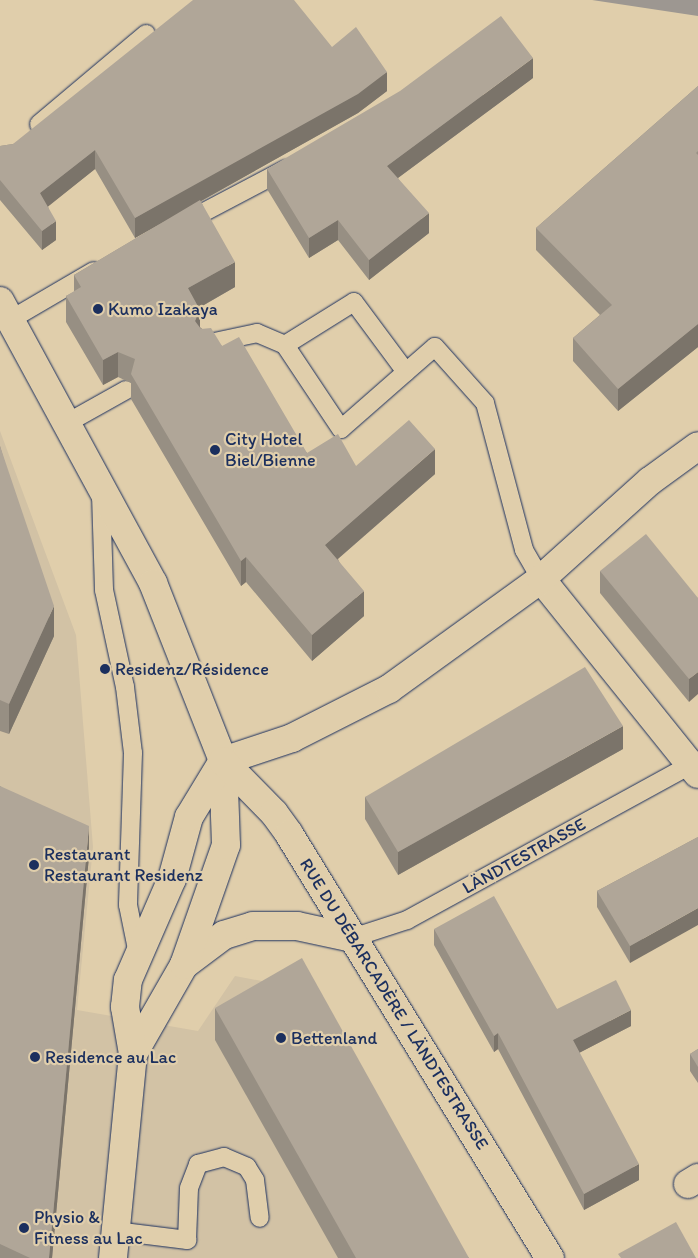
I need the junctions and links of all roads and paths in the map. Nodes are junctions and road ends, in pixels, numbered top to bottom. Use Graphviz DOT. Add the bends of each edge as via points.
graph roads {
  1 [pos="146,34"];
  2 [pos="22,138"];
  3 [pos="305,157"];
  4 [pos="167,231"];
  5 [pos="108,263"];
  6 [pos="5,310"];
  7 [pos="205,344"];
  8 [pos="285,345"];
  9 [pos="406,372"];
  10 [pos="126,390"];
  11 [pos="67,423"];
  12 [pos="698,446"];
  13 [pos="100,483"];
  14 [pos="541,579"];
  15 [pos="223,761"];
  16 [pos="696,766"];
  17 [pos="352,938"];
  18 [pos="138,954"];
  19 [pos="184,966"];
  20 [pos="133,1054"];
  21 [pos="260,1218"];
  22 [pos="115,1232"];
  23 [pos="113,1258"];
  24 [pos="550,1258"];
  1 -- 2 [label="lane"];
  3 -- 4 [label="lane"];
  5 -- 6 [label="lane"];
  6 -- 11 [label="street"];
  7 -- 8 [label="lane" via="257,333"];
  8 -- 9 [label="lane" via="354,302"];
  8 -- 9 [label="lane" via="341,429"];
  9 -- 14 [label="lane" via="435,347 485,403 524,550"];
  10 -- 11 [label="lane"];
  11 -- 13 [label="street"];
  12 -- 14 [label="street" via="650,481"];
  13 -- 15 [label="street" via="153,583"];
  13 -- 18 [label="lane" via="104,590 125,687 132,753 128,905"];
  14 -- 15 [label="street" via="389,689 292,738"];
  14 -- 16 [label="street"];
  15 -- 17 [label="street, RUE DU DÉBARCADÈRE / LÄNDTESTRASSE" via="274,812"];
  15 -- 18 [label="street" via="189,817 172,879"];
  15 -- 19 [label="street" via="226,845"];
  16 -- 17 [label="lane, LÄNDTESTRASSE" via="407,920"];
  17 -- 19 [label="street" via="297,926 253,926 224,935"];
  17 -- 24 [label="street, RUE DU DÉBARCADÈRE / LÄNDTESTRASSE"];
  18 -- 20 [label="street" via="125,1007"];
  19 -- 20 [label="street"];
  20 -- 22 [label="street"];
  21 -- 22 [label="lane" via="256,1180 247,1167 224,1157 198,1164 189,1188 187,1240"];
  22 -- 23 [label="street"];
}
